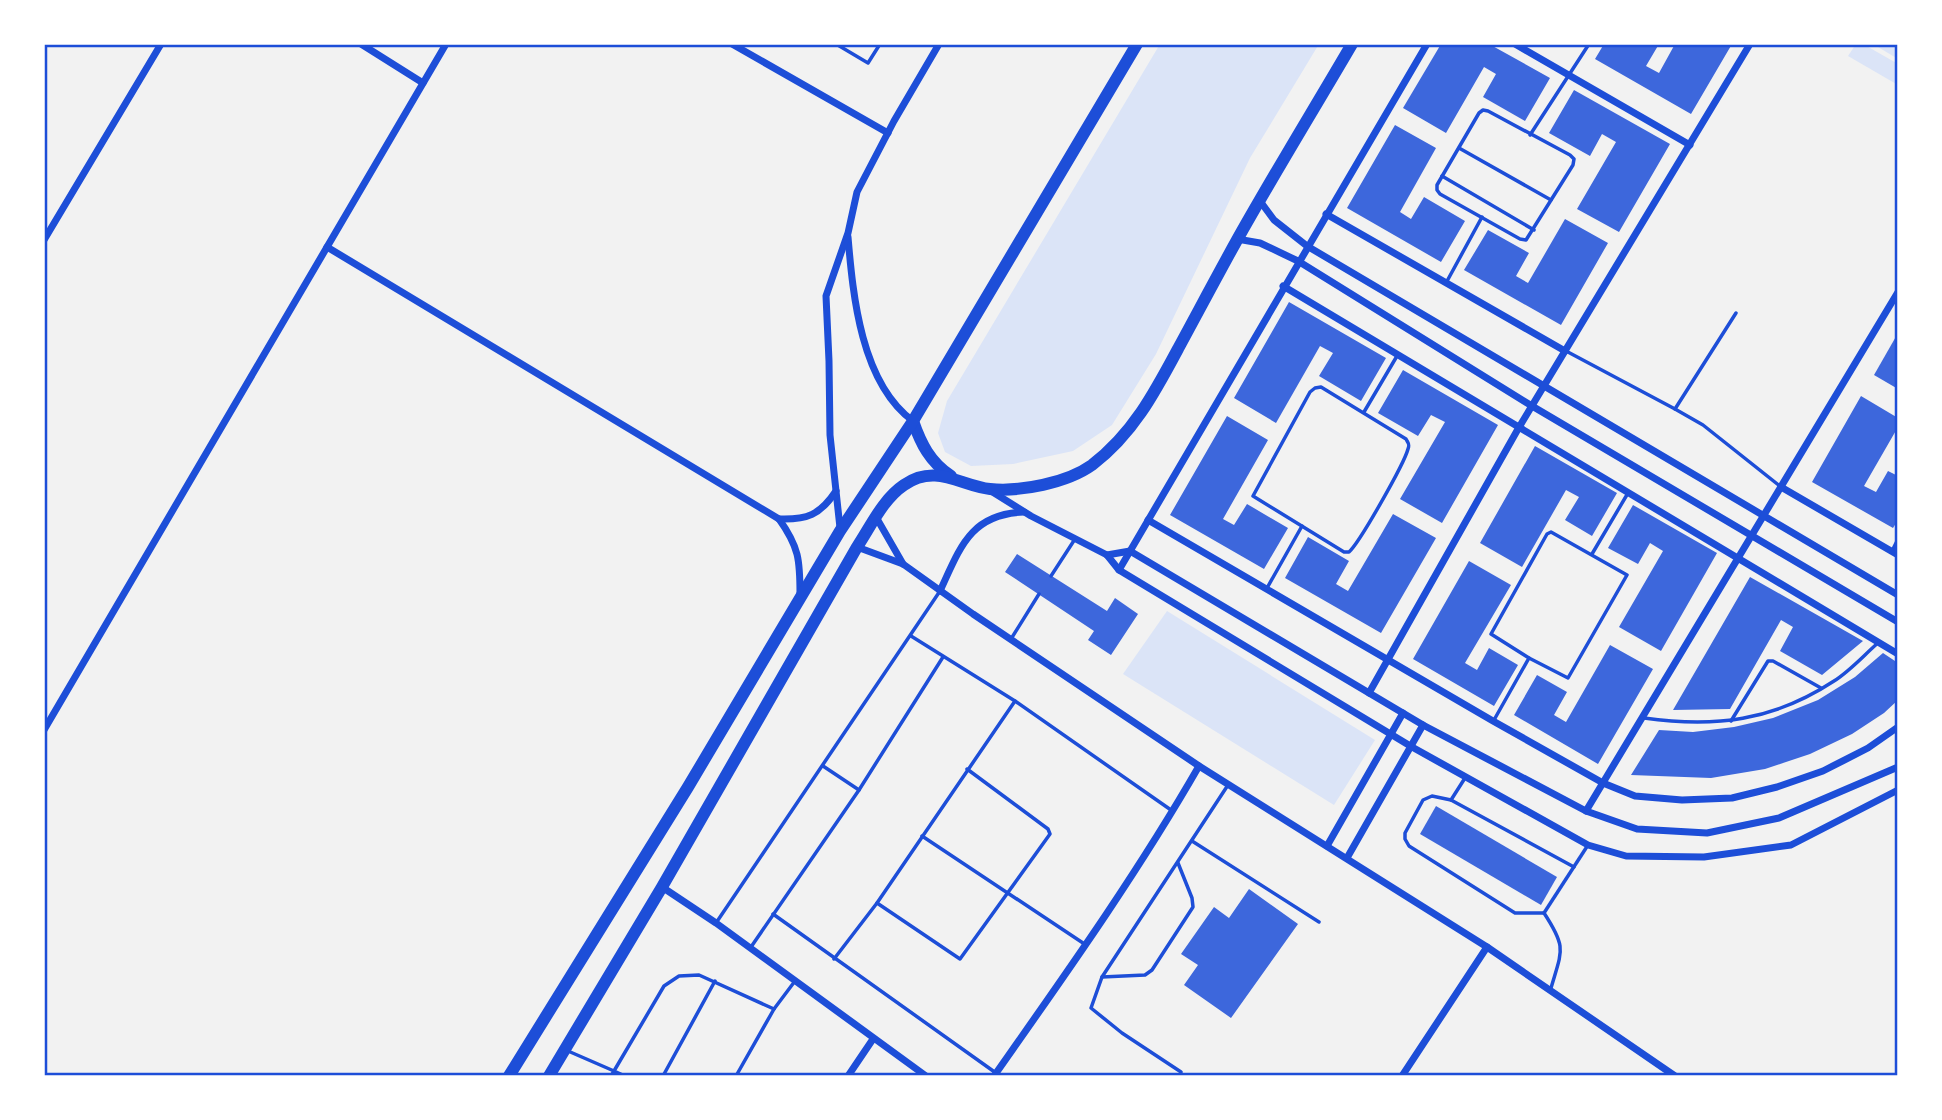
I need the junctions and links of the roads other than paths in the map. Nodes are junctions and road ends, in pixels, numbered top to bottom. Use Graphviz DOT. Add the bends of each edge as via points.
graph roads {
  1 [pos="161,44"];
  2 [pos="361,44"];
  3 [pos="446,44"];
  4 [pos="732,44"];
  5 [pos="836,44"];
  6 [pos="880,44"];
  7 [pos="939,44"];
  8 [pos="1137,44"];
  9 [pos="1352,44"];
  10 [pos="1427,44"];
  11 [pos="1515,44"];
  12 [pos="1589,44"];
  13 [pos="1750,44"];
  14 [pos="1569,75"];
  15 [pos="423,83"];
  16 [pos="888,134"];
  17 [pos="1530,135"];
  18 [pos="1690,145"];
  19 [pos="1459,148"];
  20 [pos="1442,176"];
  21 [pos="1551,200"];
  22 [pos="1260,201"];
  23 [pos="1326,214"];
  24 [pos="1482,218"];
  25 [pos="1534,230"];
  26 [pos="848,233"];
  27 [pos="1237,239"];
  28 [pos="44,240"];
  29 [pos="1307,246"];
  30 [pos="327,247"];
  31 [pos="1298,261"];
  32 [pos="1446,283"];
  33 [pos="1283,286"];
  34 [pos="1898,292"];
  35 [pos="1736,313"];
  36 [pos="1565,351"];
  37 [pos="1397,355"];
  38 [pos="1544,385"];
  39 [pos="1532,407"];
  40 [pos="1675,409"];
  41 [pos="1364,412"];
  42 [pos="912,421"];
  43 [pos="1518,429"];
  44 [pos="951,476"];
  45 [pos="1781,487"];
  46 [pos="989,489"];
  47 [pos="836,491"];
  48 [pos="1628,494"];
  49 [pos="1024,512"];
  50 [pos="1764,516"];
  51 [pos="876,517"];
  52 [pos="779,519"];
  53 [pos="1148,520"];
  54 [pos="1302,526"];
  55 [pos="840,531"];
  56 [pos="1751,536"];
  57 [pos="1075,539"];
  58 [pos="1898,539"];
  59 [pos="857,547"];
  60 [pos="1130,551"];
  61 [pos="1895,553"];
  62 [pos="1592,554"];
  63 [pos="1107,555"];
  64 [pos="1738,559"];
  65 [pos="903,564"];
  66 [pos="1119,570"];
  67 [pos="1051,576"];
  68 [pos="1266,589"];
  69 [pos="940,591"];
  70 [pos="1039,594"];
  71 [pos="1898,595"];
  72 [pos="801,598"];
  73 [pos="1898,622"];
  74 [pos="911,636"];
  75 [pos="1011,639"];
  76 [pos="1879,642"];
  77 [pos="1898,654"];
  78 [pos="943,657"];
  79 [pos="1529,658"];
  80 [pos="1387,660"];
  81 [pos="1821,688"];
  82 [pos="1369,693"];
  83 [pos="1015,701"];
  84 [pos="1403,713"];
  85 [pos="1642,717"];
  86 [pos="1493,721"];
  87 [pos="1731,721"];
  88 [pos="1423,725"];
  89 [pos="1898,727"];
  90 [pos="44,730"];
  91 [pos="1390,734"];
  92 [pos="1412,747"];
  93 [pos="823,766"];
  94 [pos="1199,766"];
  95 [pos="1898,767"];
  96 [pos="967,769"];
  97 [pos="1466,777"];
  98 [pos="1603,783"];
  99 [pos="1228,785"];
  100 [pos="859,790"];
  101 [pos="1898,790"];
  102 [pos="1451,800"];
  103 [pos="1173,811"];
  104 [pos="1586,811"];
  105 [pos="922,836"];
  106 [pos="1192,841"];
  107 [pos="1588,845"];
  108 [pos="1327,846"];
  109 [pos="1347,858"];
  110 [pos="1178,863"];
  111 [pos="1574,867"];
  112 [pos="662,887"];
  113 [pos="1009,893"];
  114 [pos="877,903"];
  115 [pos="1544,913"];
  116 [pos="773,914"];
  117 [pos="1318,922"];
  118 [pos="716,923"];
  119 [pos="1086,945"];
  120 [pos="1487,947"];
  121 [pos="750,949"];
  122 [pos="834,959"];
  123 [pos="1102,977"];
  124 [pos="715,981"];
  125 [pos="795,982"];
  126 [pos="1551,990"];
  127 [pos="774,1009"];
  128 [pos="873,1039"];
  129 [pos="566,1050"];
  130 [pos="614,1071"];
  131 [pos="1181,1072"];
  132 [pos="995,1075"];
  133 [pos="509,1076"];
  134 [pos="550,1076"];
  135 [pos="611,1076"];
  136 [pos="625,1076"];
  137 [pos="663,1076"];
  138 [pos="736,1076"];
  139 [pos="848,1076"];
  140 [pos="926,1076"];
  141 [pos="1402,1076"];
  142 [pos="1675,1076"];
  1 -- 28 [label="street"];
  2 -- 15 [label="street"];
  3 -- 15 [label="street"];
  4 -- 16 [label="street"];
  5 -- 6 [label="lane" via="869,63"];
  7 -- 16 [label="street"];
  8 -- 42 [label="highway"];
  9 -- 22 [label="highway"];
  10 -- 23 [label="street"];
  11 -- 14 [label="street"];
  12 -- 14 [label="lane"];
  13 -- 18 [label="street"];
  14 -- 17 [label="lane"];
  14 -- 18 [label="street"];
  15 -- 30 [label="street"];
  16 -- 26 [label="street" via="857,192"];
  17 -- 19 [label="lane" via="1483,110"];
  17 -- 21 [label="lane" via="1574,159"];
  18 -- 36 [label="street"];
  19 -- 20 [label="lane"];
  19 -- 21 [label="lane"];
  20 -- 24 [label="lane" via="1440,194"];
  20 -- 25 [label="lane"];
  21 -- 25 [label="lane"];
  22 -- 27 [label="highway"];
  22 -- 29 [label="street" via="1274,220"];
  23 -- 29 [label="street"];
  23 -- 32 [label="street"];
  24 -- 25 [label="lane" via="1520,239 1526,240"];
  24 -- 32 [label="lane"];
  26 -- 42 [label="street" via="863,345 886,391"];
  26 -- 47 [label="street" via="826,296"];
  27 -- 31 [label="street" via="1260,243"];
  27 -- 46 [label="highway" via="1146,409 1122,438 1090,467 1060,479 1017,489"];
  29 -- 31 [label="street"];
  29 -- 38 [label="street"];
  30 -- 52 [label="street"];
  30 -- 90 [label="street"];
  31 -- 33 [label="street"];
  31 -- 39 [label="street"];
  32 -- 36 [label="street"];
  33 -- 37 [label="street"];
  33 -- 53 [label="street"];
  34 -- 45 [label="street"];
  35 -- 40 [label="lane"];
  36 -- 38 [label="street"];
  36 -- 40 [label="lane"];
  37 -- 41 [label="lane"];
  37 -- 43 [label="street"];
  38 -- 39 [label="street"];
  38 -- 50 [label="street"];
  39 -- 43 [label="street"];
  39 -- 56 [label="street"];
  40 -- 45 [label="lane" via="1703,425"];
  41 -- 54 [label="lane" via="1408,443 1391,483 1349,552"];
  41 -- 54 [label="lane" via="1321,387 1315,388 1254,492 1256,500"];
  42 -- 44 [label="highway" via="926,452"];
  42 -- 55 [label="highway"];
  43 -- 48 [label="street"];
  43 -- 80 [label="street"];
  44 -- 46 [label="highway"];
  44 -- 51 [label="highway" via="921,477 906,483"];
  45 -- 50 [label="street"];
  45 -- 61 [label="street"];
  46 -- 49 [label="street"];
  47 -- 52 [label="street" via="818,512 800,520"];
  47 -- 55 [label="street"];
  48 -- 62 [label="lane"];
  48 -- 64 [label="street"];
  49 -- 57 [label="street"];
  49 -- 69 [label="street" via="993,517 978,526 965,540"];
  50 -- 56 [label="street"];
  50 -- 71 [label="street"];
  51 -- 59 [label="highway"];
  51 -- 65 [label="street"];
  52 -- 72 [label="street" via="800,562"];
  53 -- 60 [label="street"];
  53 -- 68 [label="street"];
  54 -- 68 [label="lane"];
  55 -- 72 [label="highway"];
  56 -- 64 [label="street"];
  56 -- 73 [label="street"];
  57 -- 63 [label="street"];
  57 -- 67 [label="lane"];
  58 -- 61 [label="lane"];
  59 -- 65 [label="street"];
  59 -- 112 [label="highway"];
  60 -- 63 [label="street"];
  60 -- 66 [label="street"];
  60 -- 82 [label="street"];
  62 -- 79 [label="lane" via="1627,575 1570,676 1564,678"];
  62 -- 79 [label="lane" via="1554,532 1547,534 1491,631 1493,637"];
  63 -- 66 [label="street"];
  64 -- 76 [label="street"];
  64 -- 85 [label="street"];
  65 -- 69 [label="street"];
  66 -- 91 [label="street"];
  68 -- 80 [label="street"];
  69 -- 74 [label="lane"];
  69 -- 75 [label="street"];
  70 -- 75 [label="lane"];
  72 -- 133 [label="highway"];
  74 -- 78 [label="lane"];
  74 -- 93 [label="lane"];
  75 -- 94 [label="street"];
  76 -- 77 [label="street"];
  76 -- 81 [label="lane"];
  78 -- 83 [label="lane"];
  78 -- 100 [label="lane"];
  79 -- 86 [label="lane"];
  80 -- 82 [label="street"];
  80 -- 86 [label="street"];
  81 -- 87 [label="lane" via="1776,710"];
  81 -- 87 [label="lane" via="1768,661"];
  82 -- 84 [label="street"];
  83 -- 96 [label="lane"];
  83 -- 103 [label="lane"];
  84 -- 88 [label="street"];
  84 -- 91 [label="street"];
  85 -- 87 [label="lane" via="1695,724"];
  85 -- 98 [label="street"];
  86 -- 98 [label="street"];
  88 -- 92 [label="street"];
  88 -- 104 [label="street"];
  89 -- 98 [label="street" via="1823,771 1732,798 1634,796"];
  91 -- 92 [label="street"];
  91 -- 108 [label="street"];
  92 -- 97 [label="street"];
  92 -- 109 [label="street"];
  93 -- 100 [label="lane"];
  93 -- 118 [label="lane"];
  94 -- 99 [label="street"];
  94 -- 103 [label="street"];
  95 -- 104 [label="street" via="1779,818 1707,833 1637,829"];
  96 -- 105 [label="lane"];
  96 -- 113 [label="lane" via="1050,831"];
  97 -- 102 [label="lane"];
  97 -- 107 [label="street"];
  98 -- 104 [label="street"];
  99 -- 106 [label="lane"];
  99 -- 108 [label="street"];
  100 -- 116 [label="lane"];
  101 -- 107 [label="street" via="1791,845 1704,858 1626,856"];
  102 -- 111 [label="lane"];
  102 -- 115 [label="lane" via="1432,796 1423,800 1405,833 1409,846 1516,913"];
  103 -- 119 [label="street"];
  105 -- 113 [label="lane"];
  105 -- 114 [label="lane"];
  106 -- 110 [label="lane"];
  106 -- 117 [label="lane"];
  107 -- 111 [label="lane"];
  108 -- 109 [label="street"];
  109 -- 120 [label="street"];
  110 -- 123 [label="lane"];
  110 -- 123 [label="lane" via="1193,907 1152,970 1144,975"];
  111 -- 115 [label="lane"];
  112 -- 118 [label="street"];
  112 -- 129 [label="highway"];
  113 -- 114 [label="lane" via="960,958"];
  113 -- 119 [label="lane"];
  114 -- 122 [label="lane"];
  115 -- 126 [label="lane" via="1561,941 1562,952"];
  116 -- 121 [label="lane"];
  116 -- 122 [label="lane"];
  118 -- 121 [label="street"];
  119 -- 132 [label="street"];
  120 -- 126 [label="street"];
  120 -- 141 [label="street"];
  121 -- 125 [label="street"];
  122 -- 132 [label="lane"];
  123 -- 131 [label="lane" via="1091,1008"];
  124 -- 127 [label="lane"];
  124 -- 130 [label="lane" via="699,975 679,976 664,986"];
  124 -- 137 [label="lane"];
  125 -- 127 [label="lane"];
  125 -- 128 [label="street"];
  126 -- 142 [label="street"];
  127 -- 138 [label="lane"];
  128 -- 139 [label="street"];
  128 -- 140 [label="street"];
  129 -- 130 [label="lane"];
  129 -- 134 [label="highway"];
  130 -- 135 [label="lane"];
  130 -- 136 [label="lane"];
}
